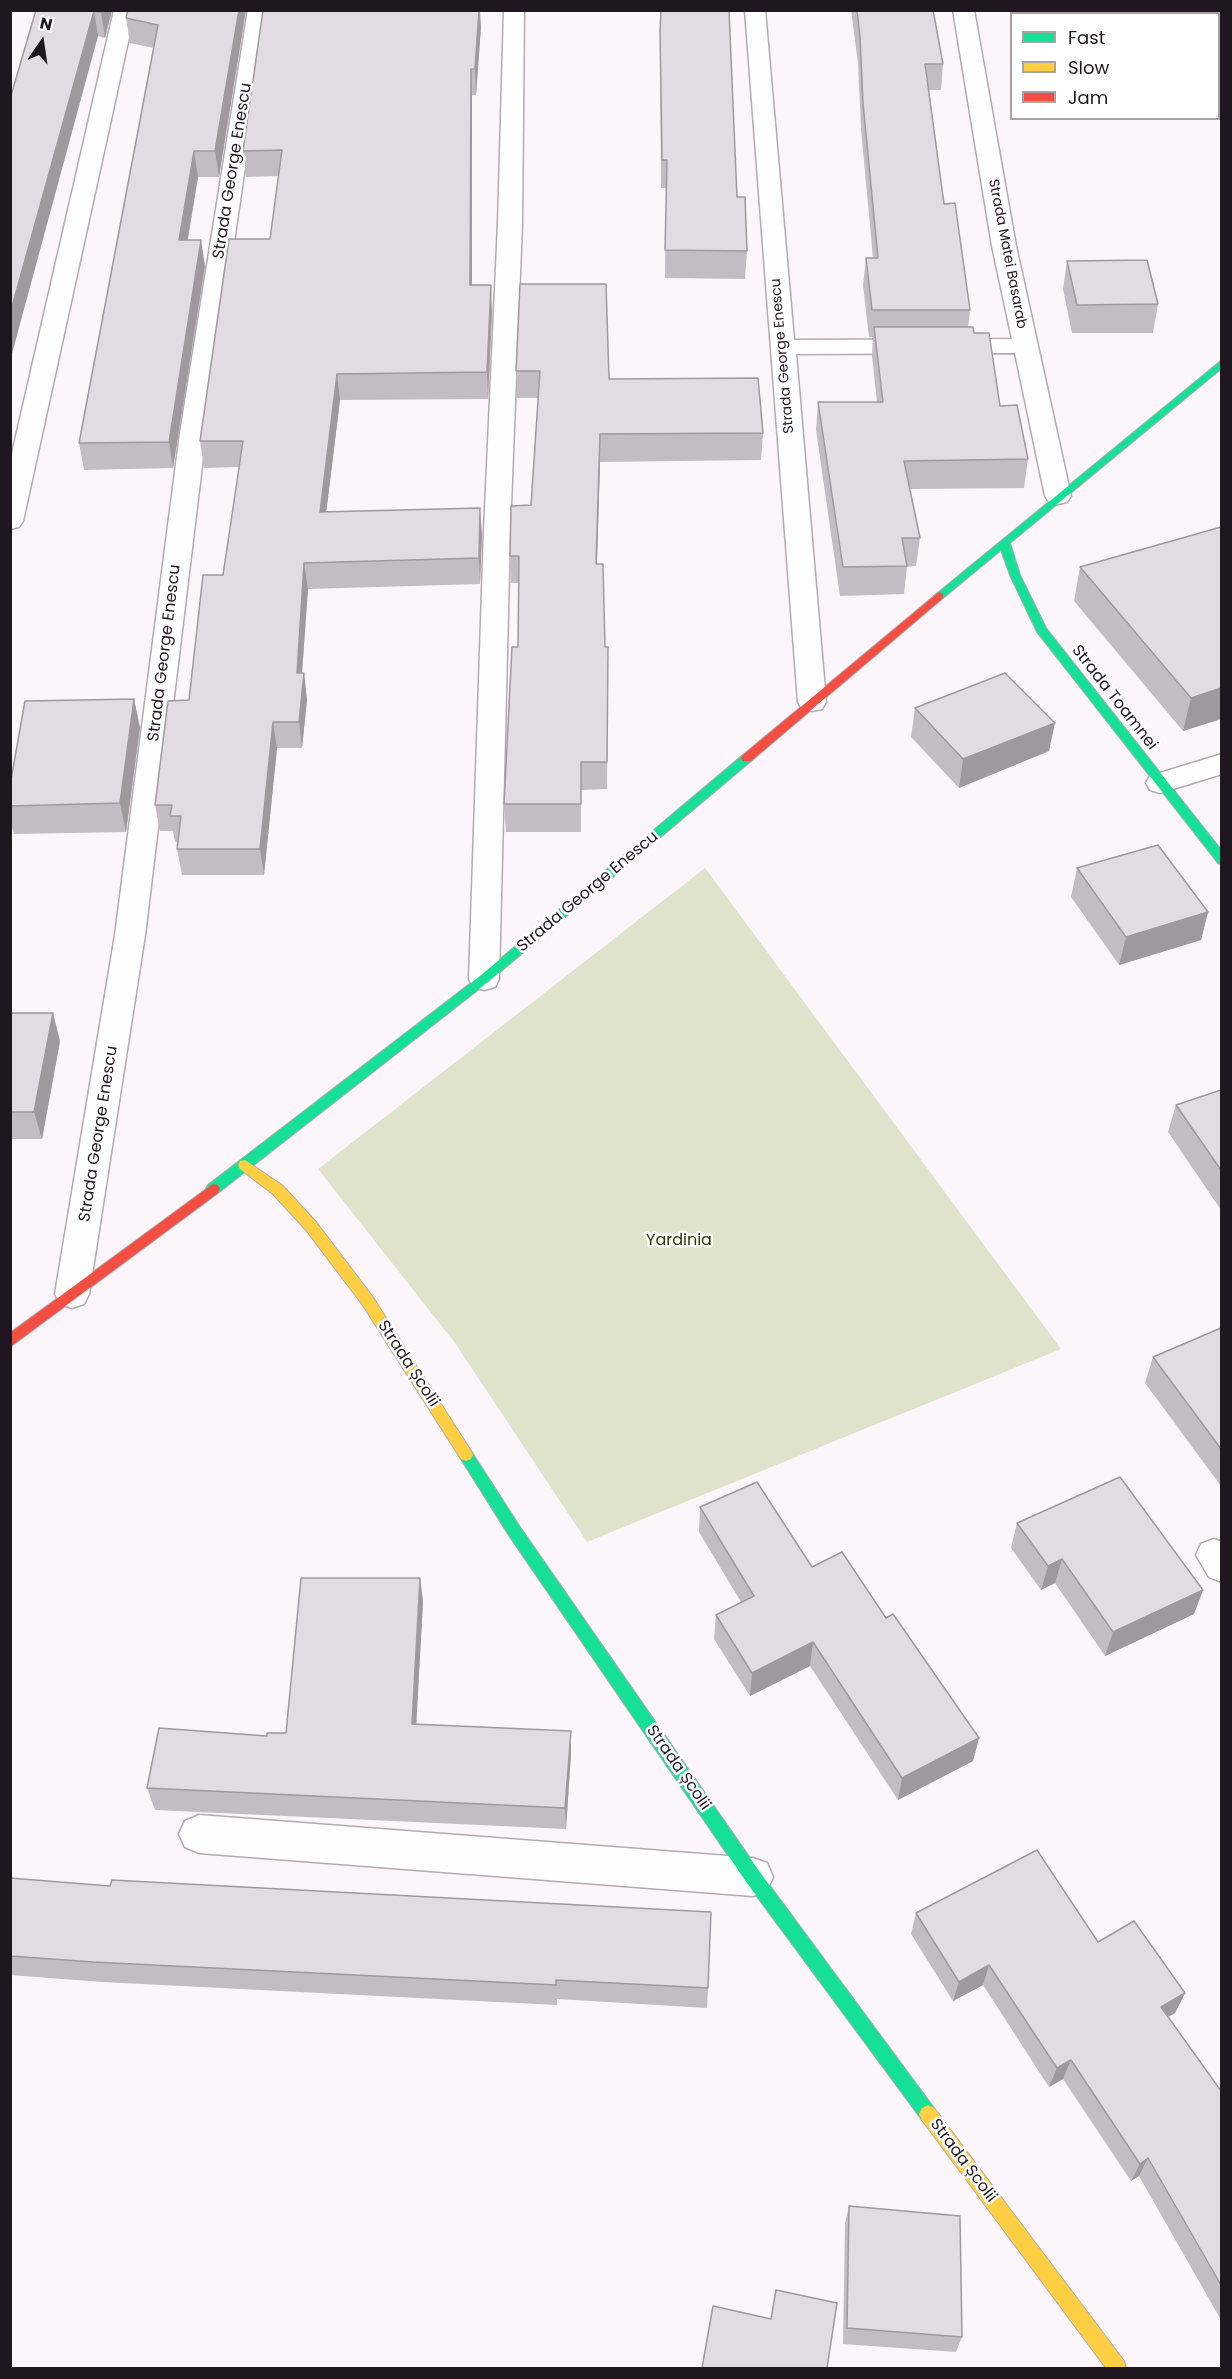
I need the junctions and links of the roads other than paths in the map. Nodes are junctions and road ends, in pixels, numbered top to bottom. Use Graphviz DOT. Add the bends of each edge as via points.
graph roads {
  1 [pos="125,10"];
  2 [pos="258,10"];
  3 [pos="514,10"];
  4 [pos="755,10"];
  5 [pos="963,10"];
  6 [pos="1025,346"];
  7 [pos="782,347"];
  8 [pos="1221,363"];
  9 [pos="1058,496"];
  10 [pos="10,521"];
  11 [pos="1004,543"];
  12 [pos="812,702"];
  13 [pos="1221,764"];
  14 [pos="1160,783"];
  15 [pos="1221,860"];
  16 [pos="484,979"];
  17 [pos="245,1165"];
  18 [pos="72,1294"];
  19 [pos="10,1341"];
  20 [pos="199,1834"];
  21 [pos="753,1877"];
  22 [pos="1117,2368"];
  1 -- 10 [label="street"];
  2 -- 18 [label="street, Strada George Enescu" via="193,433 130,935"];
  3 -- 16 [label="street"];
  4 -- 7 [label="street, Strada George Enescu"];
  5 -- 6 [label="street, Strada Matei Basarab"];
  6 -- 7 [label="street"];
  6 -- 9 [label="street, Strada Matei Basarab"];
  7 -- 12 [label="street, Strada George Enescu"];
  8 -- 9 [label="street, Strada George Enescu"];
  9 -- 11 [label="street, Strada George Enescu"];
  11 -- 12 [label="street, Strada George Enescu"];
  11 -- 14 [label="street, Strada Toamnei" via="1041,629"];
  12 -- 16 [label="street, Strada George Enescu"];
  13 -- 14 [label="street"];
  14 -- 15 [label="street, Strada Toamnei"];
  16 -- 17 [label="street, Strada George Enescu"];
  17 -- 18 [label="street, Strada George Enescu"];
  17 -- 21 [label="street, Strada Școlii" via="278,1190 367,1300 515,1532"];
  18 -- 19 [label="street, Strada George Enescu"];
  20 -- 21 [label="street"];
  21 -- 22 [label="street, Strada Școlii"];
}
